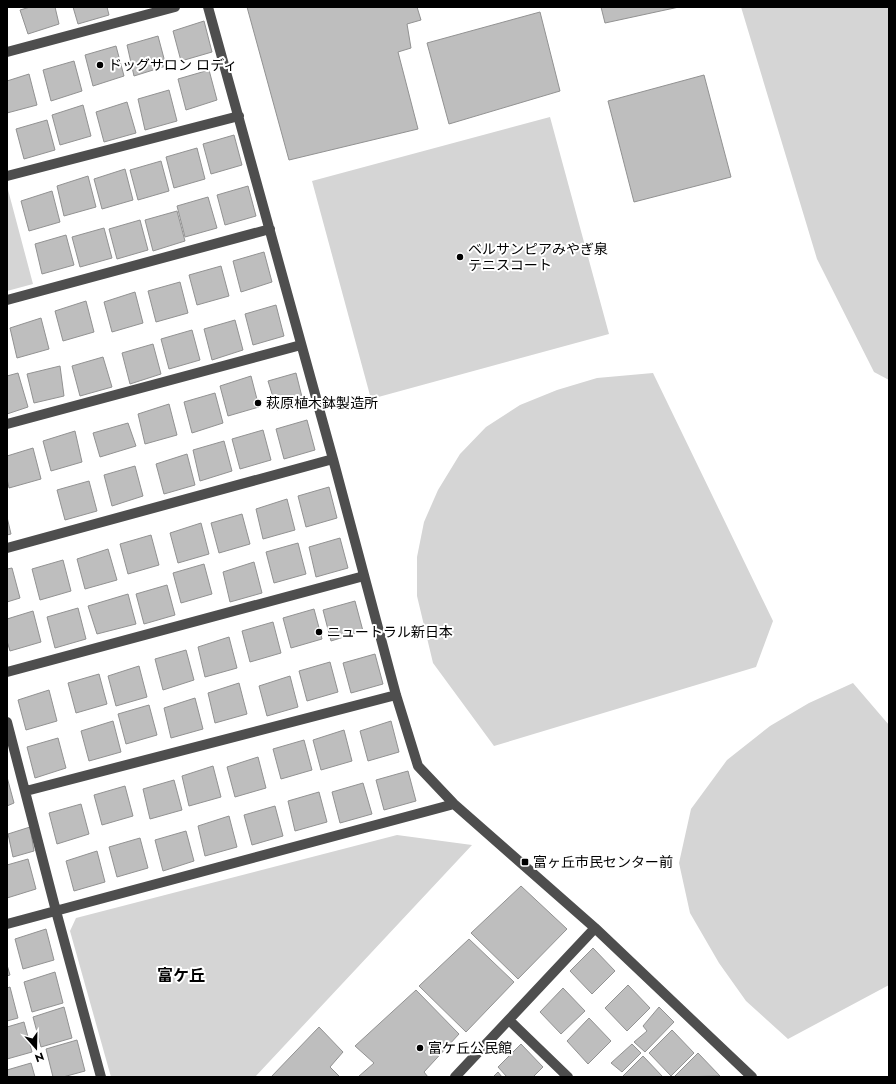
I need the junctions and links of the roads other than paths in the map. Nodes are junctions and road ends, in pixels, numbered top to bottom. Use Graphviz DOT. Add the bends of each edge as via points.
graph roads {
  1 [pos="175,7"];
  2 [pos="208,7"];
  3 [pos="7,52"];
  4 [pos="239,116"];
  5 [pos="7,176"];
  6 [pos="270,228"];
  7 [pos="7,300"];
  8 [pos="301,345"];
  9 [pos="7,424"];
  10 [pos="333,459"];
  11 [pos="7,548"];
  12 [pos="364,576"];
  13 [pos="7,672"];
  14 [pos="396,695"];
  15 [pos="7,722"];
  16 [pos="26,791"];
  17 [pos="454,804"];
  18 [pos="56,911"];
  19 [pos="7,924"];
  20 [pos="595,928"];
  21 [pos="509,1020"];
  22 [pos="101,1077"];
  23 [pos="455,1077"];
  24 [pos="568,1077"];
  25 [pos="752,1077"];
  1 -- 3 [label="street"];
  2 -- 4 [label="street"];
  4 -- 5 [label="street"];
  4 -- 6 [label="street"];
  6 -- 7 [label="street"];
  6 -- 8 [label="street"];
  8 -- 9 [label="street"];
  8 -- 10 [label="street"];
  10 -- 11 [label="street"];
  10 -- 12 [label="street"];
  12 -- 13 [label="street"];
  12 -- 14 [label="street"];
  14 -- 16 [label="street"];
  14 -- 17 [label="street" via="418,766"];
  15 -- 16 [label="street"];
  16 -- 18 [label="street"];
  17 -- 18 [label="street"];
  17 -- 20 [label="street"];
  18 -- 19 [label="street"];
  18 -- 22 [label="street"];
  20 -- 21 [label="street"];
  20 -- 25 [label="street"];
  21 -- 23 [label="street"];
  21 -- 24 [label="street"];
}
